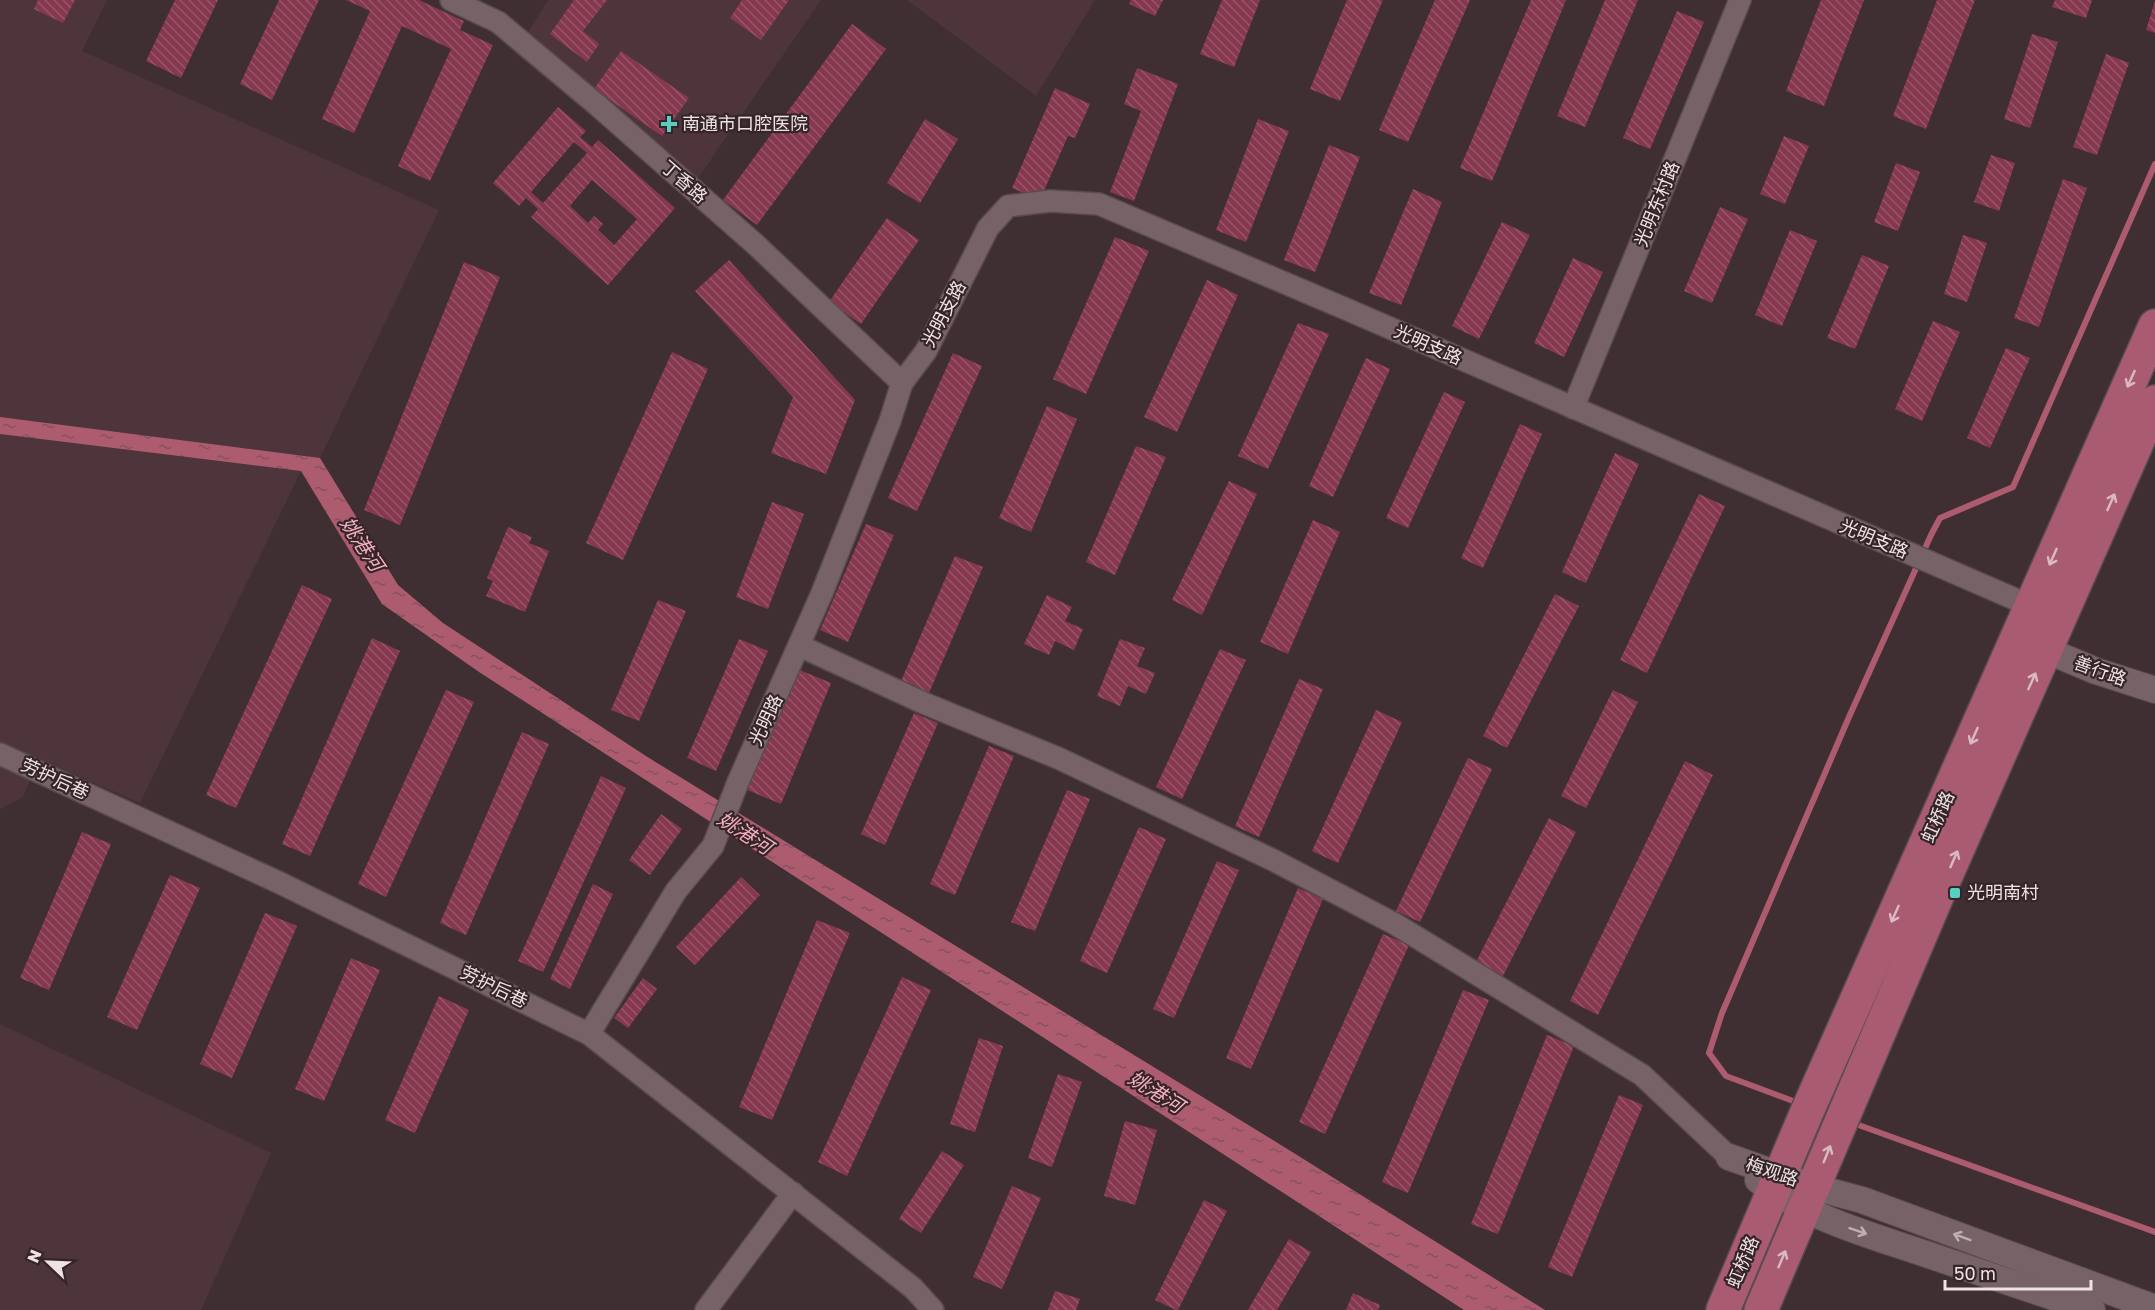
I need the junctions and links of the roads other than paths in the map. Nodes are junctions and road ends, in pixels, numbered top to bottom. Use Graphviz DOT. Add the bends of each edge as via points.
graph roads {
  1 [pos="451,0"];
  2 [pos="1740,0"];
  3 [pos="2155,326"];
  4 [pos="902,383"];
  5 [pos="2155,402"];
  6 [pos="1573,408"];
  7 [pos="2031,606"];
  8 [pos="800,646"];
  9 [pos="2046,650"];
  10 [pos="2155,690"];
  11 [pos="0,754"];
  12 [pos="589,1034"];
  13 [pos="1729,1157"];
  14 [pos="1776,1184"];
  15 [pos="793,1193"];
  16 [pos="1809,1198"];
  17 [pos="2155,1308"];
  18 [pos="706,1310"];
  19 [pos="933,1310"];
  20 [pos="1723,1310"];
  21 [pos="1761,1310"];
  22 [pos="2092,1310"];
  1 -- 4 [label="street, 丁香路" via="498,22 596,104 755,244"];
  2 -- 6 [label="street, 光明东村路"];
  3 -- 7 [label="main road, 虹桥路, one-way"];
  4 -- 6 [label="street, 光明支路" via="926,351 988,228 1008,206 1050,201 1100,204"];
  4 -- 8 [label="street, 光明路"];
  9 -- 5 [label="main road, 虹桥路, one-way"];
  6 -- 7 [label="street, 光明支路"];
  7 -- 14 [label="main road, 虹桥路, one-way"];
  8 -- 12 [label="street, 光明路" via="713,846 676,891"];
  8 -- 13 [label="street" via="926,704 1058,758 1275,861 1395,924 1642,1075"];
  9 -- 10 [label="street, 善行路"];
  16 -- 9 [label="main road, 虹桥路, one-way"];
  11 -- 12 [label="street, 劳护后巷" via="278,882"];
  12 -- 15 [label="street, 劳护后巷"];
  13 -- 14 [label="street, 梅观路"];
  14 -- 16 [label="street, 梅观路"];
  14 -- 20 [label="main road, 虹桥路"];
  15 -- 18 [label="street"];
  15 -- 19 [label="street, 劳护后巷" via="913,1288"];
  17 -- 16 [label="street, 梅观路, one-way" via="1862,1200"];
  21 -- 16 [label="main road, 虹桥路, one-way"];
  16 -- 22 [label="street, 梅观路, one-way" via="1850,1228"];
}
